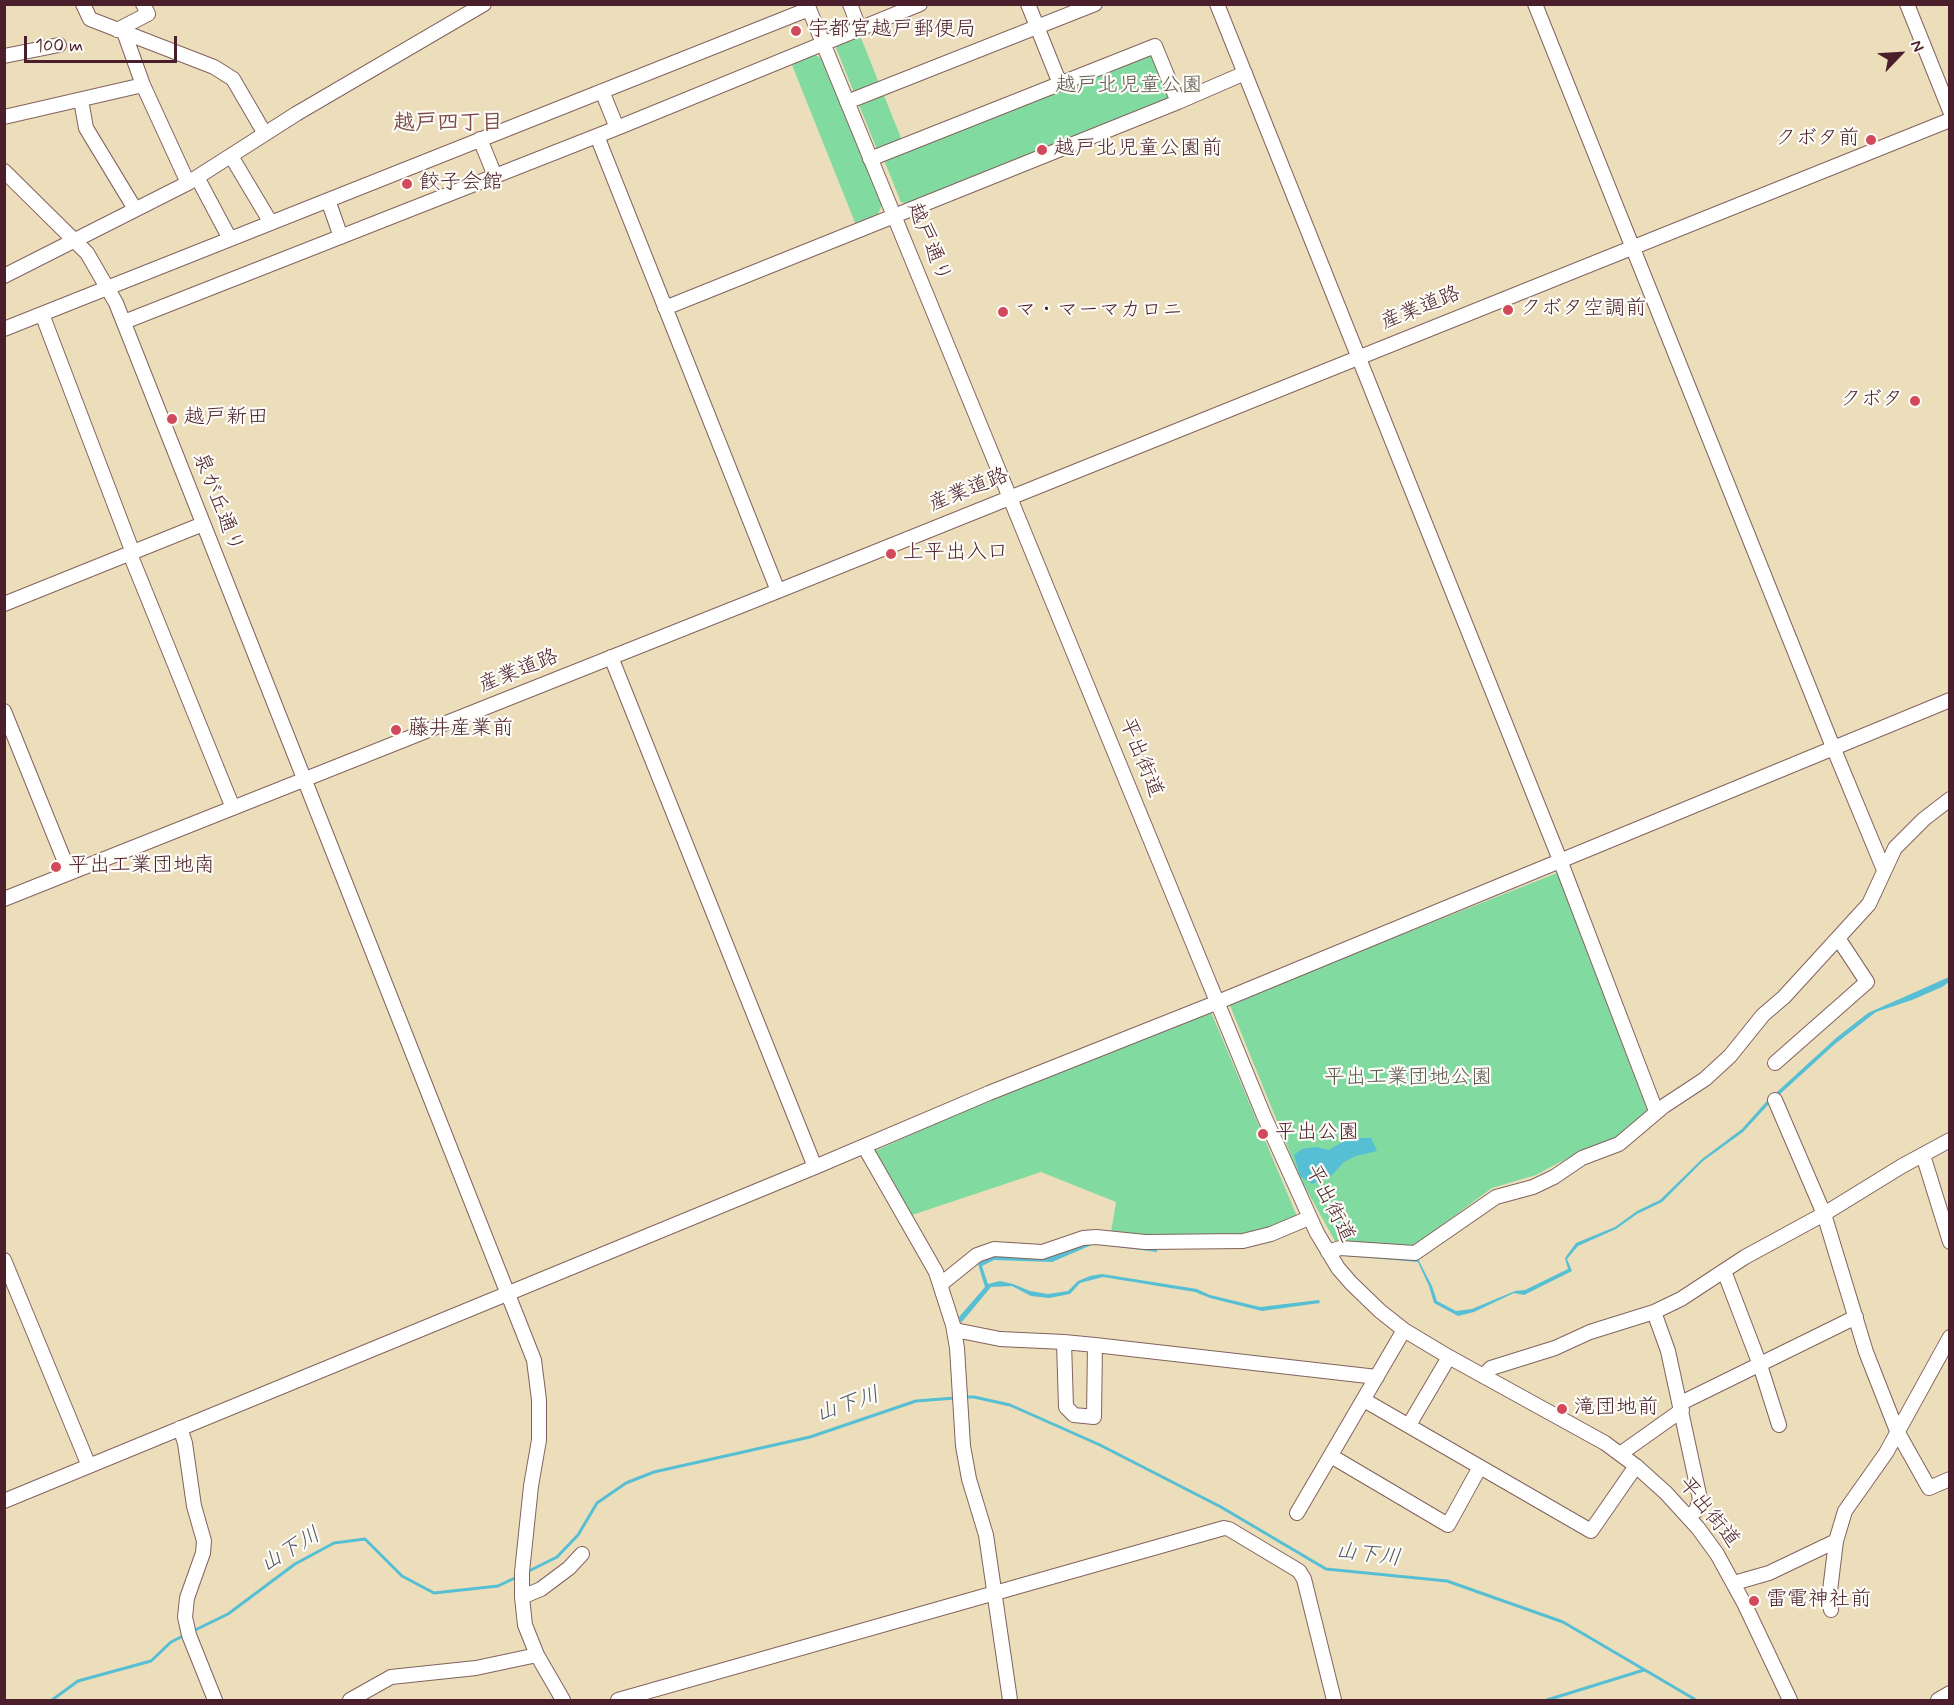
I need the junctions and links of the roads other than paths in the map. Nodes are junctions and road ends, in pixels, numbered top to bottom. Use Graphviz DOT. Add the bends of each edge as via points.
graph roads {
  1 [pos="83,4"];
  2 [pos="142,4"];
  3 [pos="484,4"];
  4 [pos="850,4"];
  5 [pos="920,4"];
  6 [pos="1028,4"];
  7 [pos="1095,4"];
  8 [pos="1217,4"];
  9 [pos="1535,4"];
  10 [pos="1907,4"];
  11 [pos="808,7"];
  12 [pos="1037,27"];
  13 [pos="859,28"];
  14 [pos="121,31"];
  15 [pos="823,43"];
  16 [pos="59,45"];
  17 [pos="4,56"];
  18 [pos="1245,73"];
  19 [pos="1060,84"];
  20 [pos="143,85"];
  21 [pos="602,91"];
  22 [pos="81,100"];
  23 [pos="847,102"];
  24 [pos="1178,102"];
  25 [pos="1950,111"];
  26 [pos="4,117"];
  27 [pos="1950,120"];
  28 [pos="617,128"];
  29 [pos="265,134"];
  30 [pos="597,136"];
  31 [pos="480,140"];
  32 [pos="231,156"];
  33 [pos="870,159"];
  34 [pos="4,171"];
  35 [pos="495,176"];
  36 [pos="193,180"];
  37 [pos="328,200"];
  38 [pos="135,209"];
  39 [pos="894,216"];
  40 [pos="271,223"];
  41 [pos="341,237"];
  42 [pos="75,239"];
  43 [pos="230,239"];
  44 [pos="1633,247"];
  45 [pos="4,276"];
  46 [pos="108,288"];
  47 [pos="665,308"];
  48 [pos="42,314"];
  49 [pos="124,322"];
  50 [pos="4,329"];
  51 [pos="1358,357"];
  52 [pos="1009,497"];
  53 [pos="203,524"];
  54 [pos="131,553"];
  55 [pos="778,591"];
  56 [pos="4,604"];
  57 [pos="611,657"];
  58 [pos="1950,700"];
  59 [pos="4,711"];
  60 [pos="1833,747"];
  61 [pos="304,780"];
  62 [pos="1950,799"];
  63 [pos="233,808"];
  64 [pos="1560,860"];
  65 [pos="1884,870"];
  66 [pos="69,872"];
  67 [pos="4,898"];
  68 [pos="1838,938"];
  69 [pos="1218,1002"];
  70 [pos="1775,1063"];
  71 [pos="1775,1100"];
  72 [pos="1656,1112"];
  73 [pos="1950,1140"];
  74 [pos="864,1146"];
  75 [pos="1923,1155"];
  76 [pos="815,1167"];
  77 [pos="1824,1215"];
  78 [pos="1309,1218"];
  79 [pos="1950,1242"];
  80 [pos="1328,1252"];
  81 [pos="4,1260"];
  82 [pos="1724,1271"];
  83 [pos="941,1284"];
  84 [pos="508,1293"];
  85 [pos="1654,1312"];
  86 [pos="1856,1317"];
  87 [pos="1404,1330"];
  88 [pos="955,1332"];
  89 [pos="1950,1337"];
  90 [pos="1064,1342"];
  91 [pos="1095,1345"];
  92 [pos="1449,1357"];
  93 [pos="1760,1365"];
  94 [pos="1483,1376"];
  95 [pos="1377,1377"];
  96 [pos="1364,1400"];
  97 [pos="1682,1407"];
  98 [pos="1409,1425"];
  99 [pos="1779,1425"];
  100 [pos="180,1428"];
  101 [pos="1897,1431"];
  102 [pos="1620,1454"];
  103 [pos="1331,1456"];
  104 [pos="89,1466"];
  105 [pos="1636,1466"];
  106 [pos="1480,1467"];
  107 [pos="1950,1479"];
  108 [pos="4,1501"];
  109 [pos="1298,1513"];
  110 [pos="1688,1516"];
  111 [pos="1836,1541"];
  112 [pos="582,1554"];
  113 [pos="1734,1583"];
  114 [pos="995,1594"];
  115 [pos="522,1596"];
  116 [pos="1831,1610"];
  117 [pos="537,1655"];
  118 [pos="1950,1693"];
  119 [pos="215,1701"];
  120 [pos="350,1701"];
  121 [pos="563,1701"];
  122 [pos="618,1701"];
  123 [pos="1010,1701"];
  124 [pos="1334,1701"];
  125 [pos="1790,1701"];
  126 [pos="1938,1701"];
  1 -- 14 [label="street" via="90,19"];
  2 -- 14 [label="street" via="148,14"];
  3 -- 29 [label="street"];
  4 -- 13 [label="street"];
  5 -- 13 [label="street"];
  6 -- 12 [label="street"];
  7 -- 12 [label="street"];
  8 -- 18 [label="street"];
  9 -- 44 [label="street"];
  10 -- 25 [label="street"];
  11 -- 15 [label="street, 越戸通り"];
  11 -- 21 [label="street"];
  12 -- 19 [label="street"];
  12 -- 23 [label="street"];
  13 -- 15 [label="street"];
  14 -- 20 [label="street"];
  14 -- 29 [label="street" via="214,67 233,79"];
  15 -- 23 [label="street, 越戸通り"];
  15 -- 28 [label="street"];
  16 -- 17 [label="street"];
  18 -- 24 [label="street"];
  18 -- 51 [label="street"];
  19 -- 24 [label="street" via="1155,46"];
  19 -- 33 [label="street"];
  20 -- 22 [label="street"];
  20 -- 36 [label="street"];
  21 -- 28 [label="street"];
  21 -- 31 [label="street"];
  22 -- 26 [label="street"];
  22 -- 38 [label="street" via="86,128"];
  23 -- 33 [label="street, 越戸通り"];
  24 -- 39 [label="street"];
  27 -- 44 [label="street, 産業道路"];
  28 -- 30 [label="street"];
  29 -- 32 [label="street"];
  30 -- 35 [label="street"];
  30 -- 47 [label="street"];
  31 -- 35 [label="street"];
  31 -- 37 [label="street"];
  32 -- 36 [label="street"];
  32 -- 40 [label="street"];
  33 -- 39 [label="street, 越戸通り"];
  34 -- 42 [label="street, 泉が丘通り"];
  35 -- 41 [label="street"];
  36 -- 38 [label="street"];
  36 -- 43 [label="street"];
  37 -- 40 [label="street"];
  37 -- 41 [label="street"];
  38 -- 42 [label="street"];
  39 -- 47 [label="street"];
  39 -- 52 [label="street, 越戸通り"];
  40 -- 43 [label="street"];
  41 -- 49 [label="street"];
  42 -- 45 [label="street"];
  42 -- 46 [label="street, 泉が丘通り"];
  43 -- 46 [label="street"];
  44 -- 51 [label="street, 産業道路"];
  44 -- 60 [label="street"];
  46 -- 48 [label="street"];
  46 -- 49 [label="street, 泉が丘通り"];
  47 -- 55 [label="street"];
  48 -- 50 [label="street"];
  48 -- 54 [label="street"];
  49 -- 53 [label="street, 泉が丘通り"];
  51 -- 52 [label="street, 産業道路"];
  51 -- 64 [label="street"];
  52 -- 55 [label="street, 産業道路"];
  52 -- 69 [label="street, 平出街道"];
  53 -- 54 [label="street"];
  53 -- 61 [label="street, 泉が丘通り"];
  54 -- 56 [label="street"];
  54 -- 63 [label="street"];
  55 -- 57 [label="street, 産業道路"];
  57 -- 61 [label="street, 産業道路"];
  57 -- 76 [label="street"];
  58 -- 60 [label="street"];
  59 -- 66 [label="street"];
  60 -- 64 [label="street"];
  60 -- 65 [label="street"];
  61 -- 63 [label="street, 産業道路"];
  61 -- 84 [label="street, 泉が丘通り"];
  62 -- 65 [label="street" via="1895,848"];
  63 -- 66 [label="street, 産業道路"];
  64 -- 69 [label="street"];
  64 -- 72 [label="street"];
  65 -- 68 [label="street" via="1869,904"];
  66 -- 67 [label="street, 産業道路"];
  68 -- 70 [label="street" via="1867,982"];
  68 -- 72 [label="street" via="1763,1015 1730,1056 1705,1079"];
  69 -- 74 [label="street"];
  69 -- 78 [label="street, 平出街道"];
  71 -- 77 [label="street"];
  72 -- 80 [label="street" via="1619,1144 1582,1158 1533,1187 1496,1197 1415,1253 1340,1248"];
  73 -- 75 [label="street"];
  74 -- 76 [label="street"];
  74 -- 83 [label="street"];
  75 -- 77 [label="street"];
  75 -- 79 [label="street"];
  76 -- 84 [label="street"];
  77 -- 82 [label="street"];
  77 -- 86 [label="street"];
  78 -- 80 [label="street, 平出街道"];
  78 -- 83 [label="street" via="1243,1241 1144,1242 1096,1237 1042,1252 994,1250 977,1256"];
  80 -- 87 [label="street, 平出街道" via="1351,1283"];
  81 -- 104 [label="street"];
  82 -- 85 [label="street"];
  82 -- 93 [label="street"];
  83 -- 88 [label="street"];
  84 -- 100 [label="street"];
  84 -- 115 [label="street, 泉が丘通り" via="534,1360 539,1401"];
  85 -- 94 [label="street" via="1496,1367"];
  85 -- 97 [label="street"];
  86 -- 93 [label="street"];
  86 -- 101 [label="street"];
  87 -- 92 [label="street, 平出街道"];
  87 -- 95 [label="street"];
  88 -- 90 [label="street"];
  88 -- 114 [label="street" via="963,1446 986,1534"];
  89 -- 101 [label="street"];
  90 -- 91 [label="street"];
  90 -- 91 [label="street" via="1066,1407 1074,1415 1094,1417"];
  91 -- 95 [label="street"];
  92 -- 94 [label="street, 平出街道"];
  92 -- 98 [label="street"];
  93 -- 97 [label="street"];
  93 -- 99 [label="street"];
  94 -- 102 [label="street, 平出街道"];
  95 -- 96 [label="street"];
  96 -- 98 [label="street"];
  96 -- 103 [label="street"];
  97 -- 102 [label="street"];
  97 -- 110 [label="street" via="1700,1499 1696,1511"];
  98 -- 106 [label="street"];
  100 -- 104 [label="street"];
  100 -- 119 [label="street" via="204,1541 185,1617"];
  101 -- 107 [label="street" via="1929,1488"];
  101 -- 111 [label="street" via="1876,1469 1850,1502"];
  102 -- 105 [label="street, 平出街道"];
  103 -- 106 [label="street" via="1448,1525"];
  103 -- 109 [label="street"];
  104 -- 108 [label="street"];
  105 -- 106 [label="street" via="1591,1531"];
  105 -- 110 [label="street, 平出街道"];
  110 -- 113 [label="street, 平出街道"];
  111 -- 113 [label="street" via="1769,1573"];
  111 -- 116 [label="street"];
  112 -- 115 [label="street" via="541,1589"];
  113 -- 125 [label="street, 平出街道"];
  114 -- 122 [label="street"];
  114 -- 123 [label="street"];
  114 -- 124 [label="street" via="1229,1529 1299,1570"];
  115 -- 117 [label="street, 泉が丘通り" via="525,1625"];
  117 -- 120 [label="street" via="476,1668 391,1677"];
  117 -- 121 [label="street, 泉が丘通り"];
  118 -- 126 [label="street"];
}
